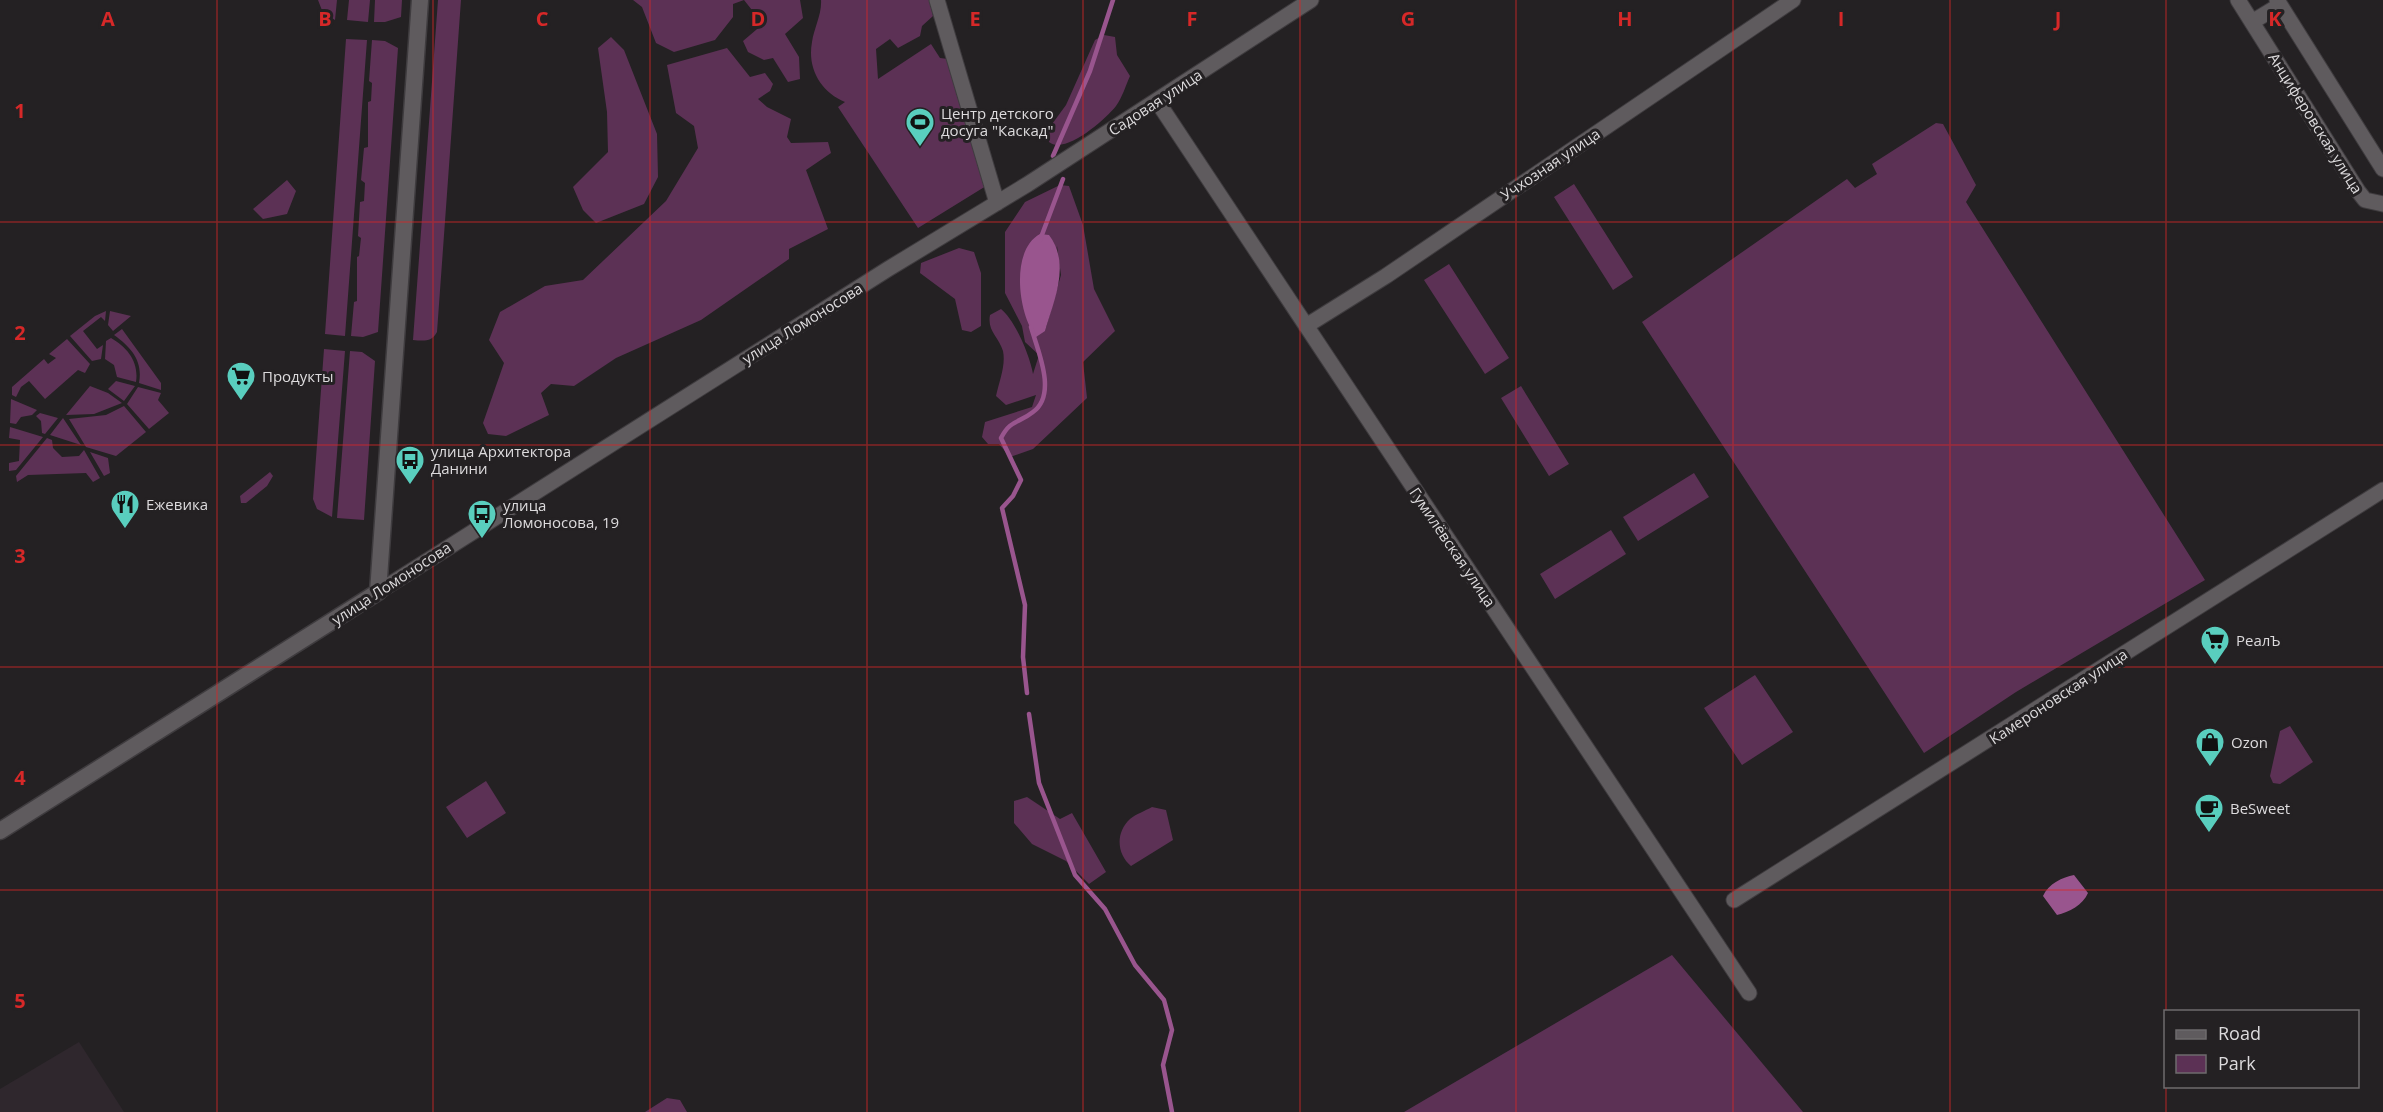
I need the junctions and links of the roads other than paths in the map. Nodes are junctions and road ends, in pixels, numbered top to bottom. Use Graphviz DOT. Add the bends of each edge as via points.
graph roads {
  1 [pos="420,0"];
  2 [pos="937,0"];
  3 [pos="1311,0"];
  4 [pos="1793,0"];
  5 [pos="2238,0"];
  6 [pos="2278,2"];
  7 [pos="2252,22"];
  8 [pos="1157,101"];
  9 [pos="2383,169"];
  10 [pos="997,203"];
  11 [pos="2383,204"];
  12 [pos="1306,326"];
  13 [pos="2383,491"];
  14 [pos="378,592"];
  15 [pos="0,831"];
  16 [pos="1734,900"];
  17 [pos="1749,993"];
  1 -- 14 [label="street"];
  2 -- 10 [label="street"];
  3 -- 8 [label="street, Садовая улица"];
  4 -- 12 [label="street, Учхозная улица"];
  5 -- 7 [label="street, Анциферовская улица"];
  6 -- 7 [label="street"];
  6 -- 9 [label="street"];
  7 -- 11 [label="street, Анциферовская улица" via="2358,191 2365,200"];
  8 -- 10 [label="street, Садовая улица"];
  8 -- 12 [label="street, Гумилёвская улица"];
  10 -- 14 [label="street, улица Ломоносова" via="878,274"];
  12 -- 17 [label="street, Гумилёвская улица"];
  13 -- 16 [label="street, Камероновская улица"];
  14 -- 15 [label="street, улица Ломоносова"];
}
